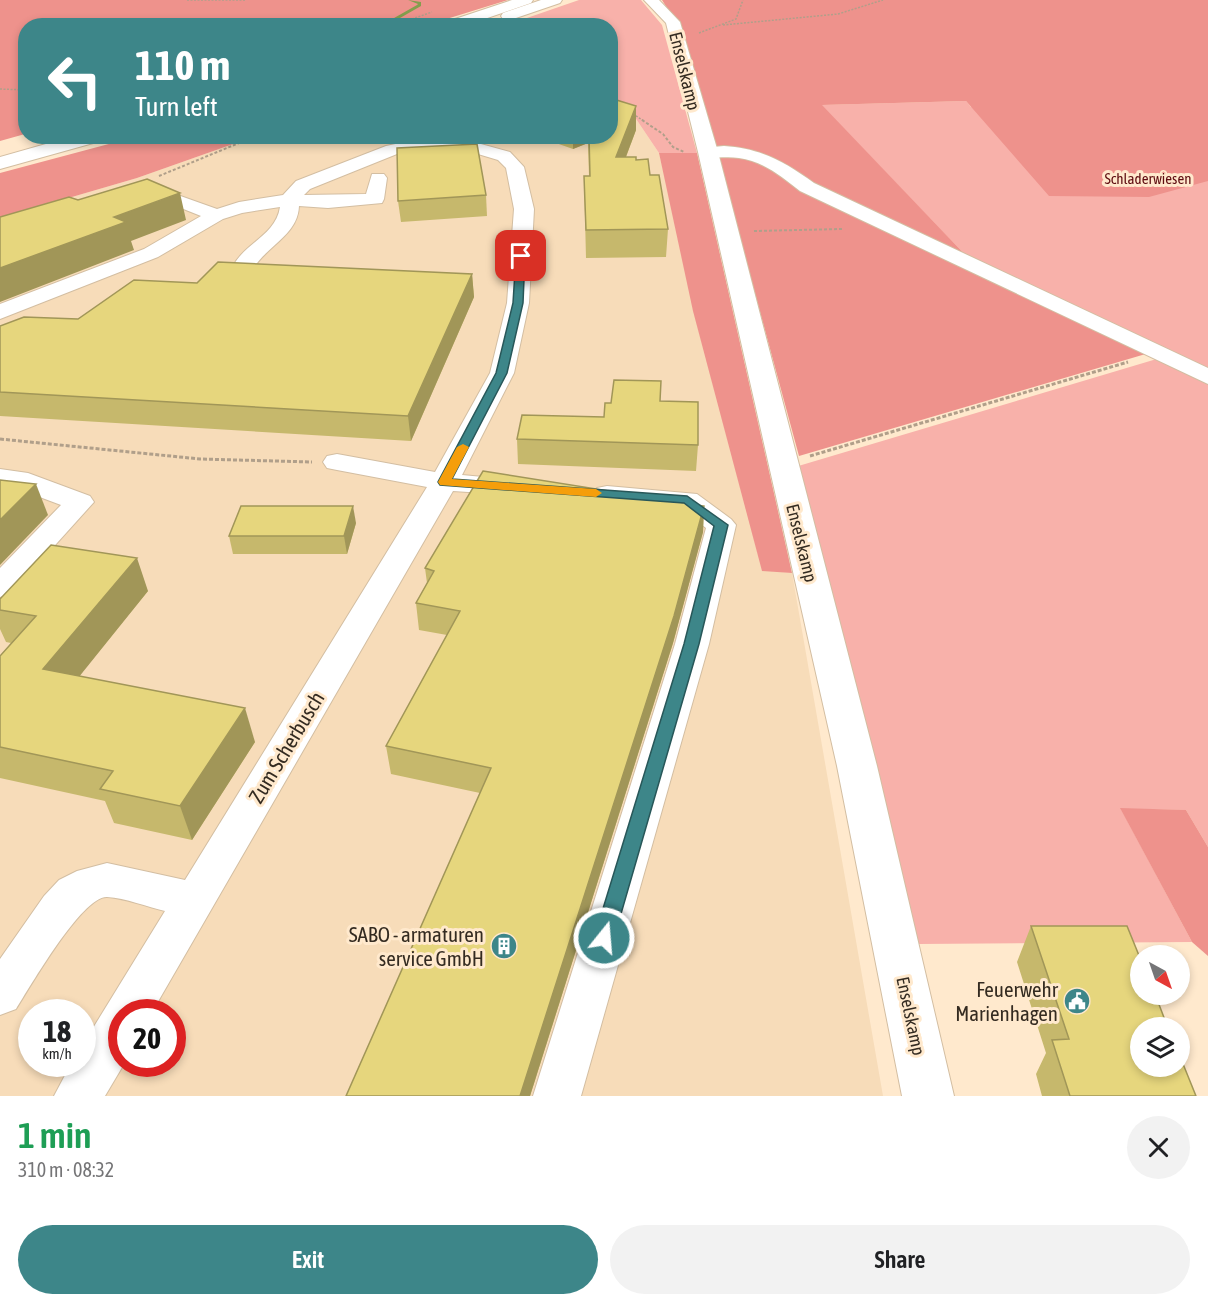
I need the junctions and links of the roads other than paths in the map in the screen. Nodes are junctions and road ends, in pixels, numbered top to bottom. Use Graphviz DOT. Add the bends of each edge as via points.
graph roads {
  1 [pos="526,0"];
  2 [pos="555,0"];
  3 [pos="651,0"];
  4 [pos="472,18"];
  5 [pos="502,18"];
  6 [pos="24,144"];
  7 [pos="68,144"];
  8 [pos="419,144"];
  9 [pos="464,144"];
  10 [pos="0,151"];
  11 [pos="708,152"];
  12 [pos="0,163"];
  13 [pos="378,178"];
  14 [pos="289,200"];
  15 [pos="127,203"];
  16 [pos="216,215"];
  17 [pos="298,280"];
  18 [pos="0,312"];
  19 [pos="1208,377"];
  20 [pos="337,462"];
  21 [pos="0,477"];
  22 [pos="444,482"];
  23 [pos="0,587"];
  24 [pos="195,900"];
  25 [pos="0,995"];
  26 [pos="136,999"];
  27 [pos="108,1047"];
  28 [pos="78,1096"];
  29 [pos="557,1096"];
  30 [pos="928,1096"];
  1 -- 4 [label="main road"];
  2 -- 5 [label="main road"];
  3 -- 11 [label="main road, Enselskamp" via="673,22"];
  6 -- 10 [label="main road"];
  7 -- 12 [label="main road"];
  8 -- 14 [label="street, Zum Scherbusch" via="392,150 303,184"];
  9 -- 22 [label="street, Zum Scherbusch" via="504,156 514,167 524,209 518,303 502,373"];
  11 -- 19 [label="street" via="752,152 775,163 807,187"];
  11 -- 30 [label="main road, Enselskamp" via="857,766"];
  13 -- 14 [label="street" via="375,199"];
  14 -- 16 [label="street"];
  14 -- 17 [label="street" via="289,218 244,266 256,276"];
  15 -- 16 [label="street" via="172,197"];
  16 -- 18 [label="street" via="151,253"];
  20 -- 22 [label="street"];
  21 -- 23 [label="street" via="18,479 80,502"];
  22 -- 24 [label="street, Zum Scherbusch"];
  22 -- 29 [label="street" via="687,500 721,525 692,644"];
  24 -- 25 [label="street" via="107,880 81,887 59,909"];
  24 -- 26 [label="street, Zum Scherbusch"];
  27 -- 28 [label="street"];
}
